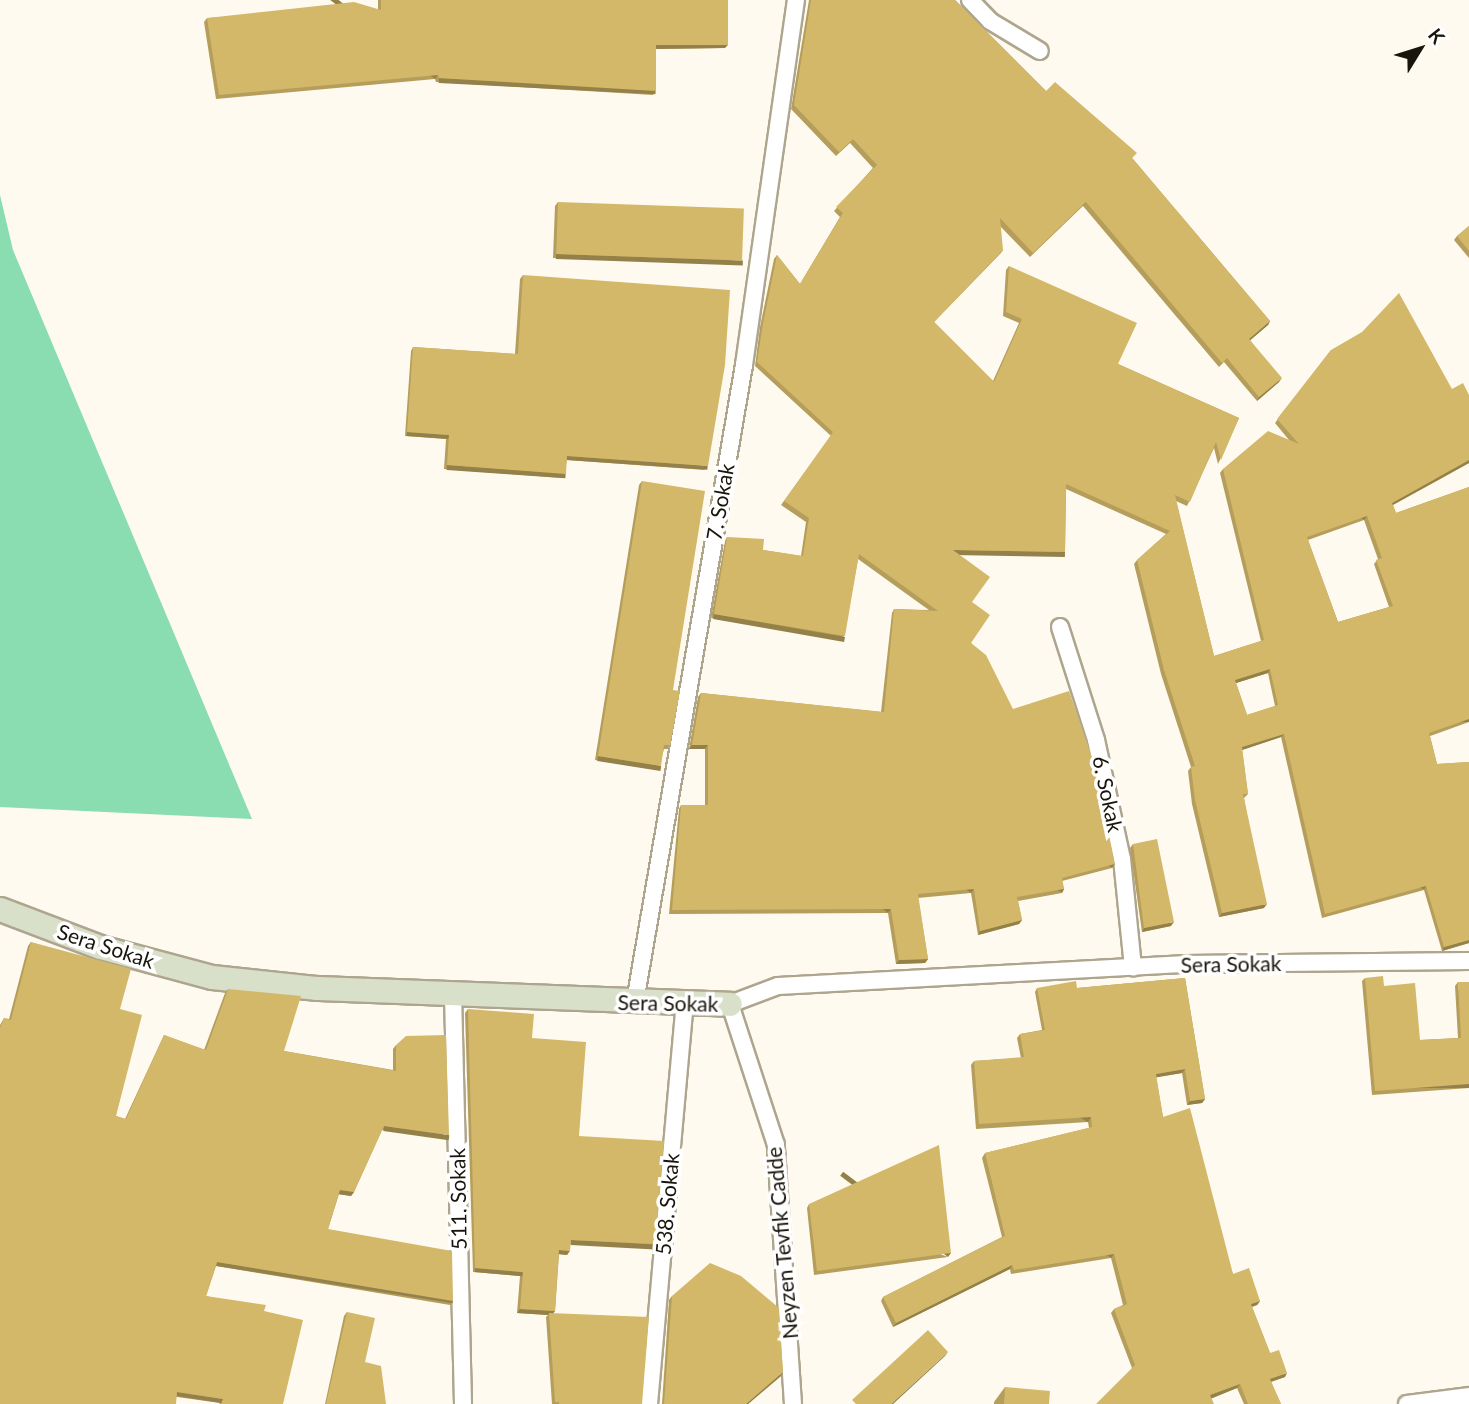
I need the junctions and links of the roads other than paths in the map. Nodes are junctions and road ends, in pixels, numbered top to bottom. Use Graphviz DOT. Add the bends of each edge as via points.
graph roads {
  1 [pos="796,0"];
  2 [pos="970,0"];
  3 [pos="1040,51"];
  4 [pos="1060,626"];
  5 [pos="0,909"];
  6 [pos="1469,961"];
  7 [pos="1133,967"];
  8 [pos="453,994"];
  9 [pos="635,1002"];
  10 [pos="685,1003"];
  11 [pos="730,1004"];
  12 [pos="1469,1396"];
  13 [pos="463,1404"];
  14 [pos="649,1404"];
  15 [pos="793,1404"];
  16 [pos="1407,1404"];
  1 -- 9 [label="street, 7. Sokak" via="744,365"];
  2 -- 3 [label="street" via="990,20"];
  4 -- 7 [label="street, 6. Sokak" via="1096,740 1122,859"];
  5 -- 8 [label="street, Sera Sokak" via="100,947 212,977"];
  6 -- 7 [label="street, Sera Sokak"];
  7 -- 11 [label="street, Sera Sokak" via="778,986"];
  8 -- 9 [label="street, Sera Sokak"];
  8 -- 13 [label="street, 511. Sokak"];
  9 -- 10 [label="street, Sera Sokak"];
  10 -- 11 [label="street, Sera Sokak"];
  10 -- 14 [label="street, 538. Sokak"];
  11 -- 15 [label="street, Neyzen Tevfik Cadde" via="776,1144"];
  12 -- 16 [label="street"];
}
